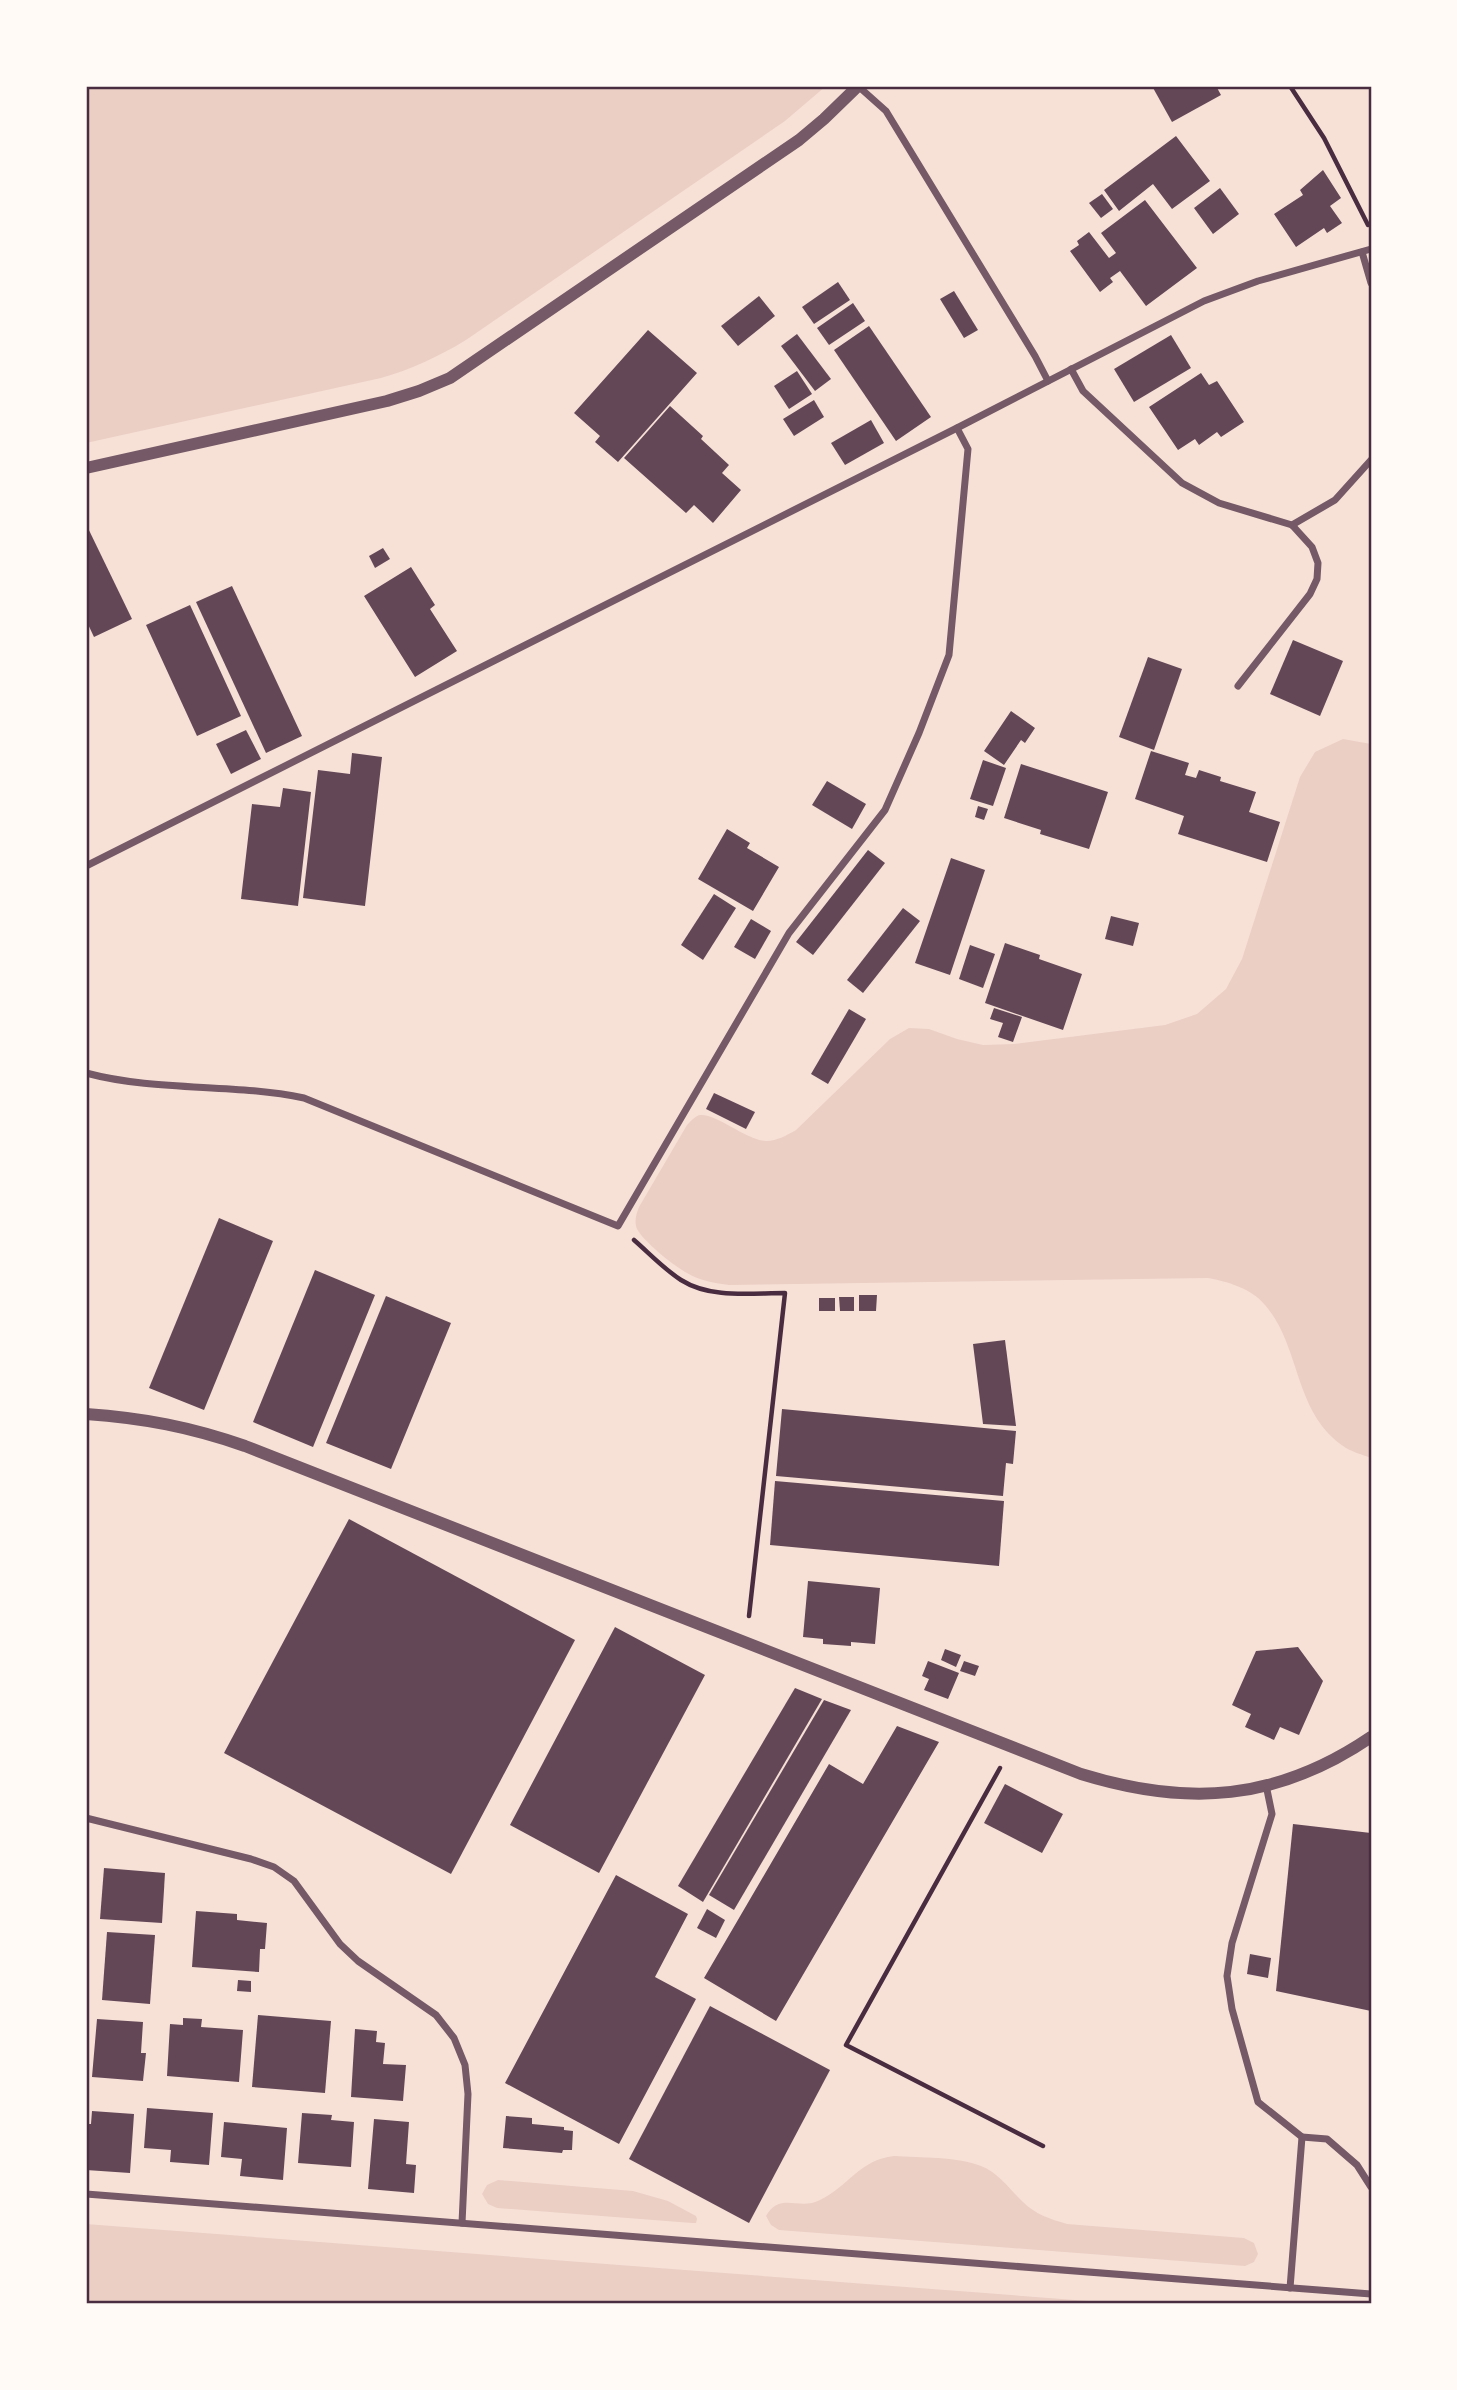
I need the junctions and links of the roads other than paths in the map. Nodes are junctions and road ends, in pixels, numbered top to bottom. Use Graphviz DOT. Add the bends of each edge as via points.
graph roads {
  1 [pos="858,86"];
  2 [pos="1371,249"];
  3 [pos="1362,252"];
  4 [pos="1371,283"];
  5 [pos="1071,369"];
  6 [pos="1048,381"];
  7 [pos="957,428"];
  8 [pos="1371,460"];
  9 [pos="86,468"];
  10 [pos="1292,525"];
  11 [pos="1238,686"];
  12 [pos="86,866"];
  13 [pos="86,1073"];
  14 [pos="86,1414"];
  15 [pos="1371,1737"];
  16 [pos="1266,1785"];
  17 [pos="86,1818"];
  18 [pos="1302,2137"];
  19 [pos="1371,2187"];
  20 [pos="86,2194"];
  21 [pos="462,2223"];
  22 [pos="1290,2288"];
  23 [pos="1371,2294"];
  1 -- 6 [label="street" via="886,111"];
  1 -- 9 [label="street" via="799,139 450,378 387,401"];
  2 -- 3 [label="street"];
  3 -- 4 [label="street"];
  3 -- 5 [label="street" via="1231,289"];
  5 -- 6 [label="street"];
  5 -- 10 [label="street" via="1083,391 1182,483 1219,503"];
  6 -- 7 [label="street"];
  7 -- 12 [label="street"];
  7 -- 13 [label="street" via="968,449 949,654 919,733 885,810 789,933 618,1226 304,1098 251,1089 120,1081"];
  8 -- 10 [label="street" via="1335,500"];
  10 -- 11 [label="street" via="1312,547 1317,579"];
  14 -- 16 [label="street" via="170,1423 208,1433 1119,1786 1200,1794"];
  15 -- 16 [label="street" via="1319,1768"];
  16 -- 18 [label="street" via="1272,1814 1232,1943 1227,1976 1258,2102"];
  17 -- 21 [label="street" via="274,1867 294,1881 358,1962 436,2015 454,2038 465,2065 468,2094"];
  18 -- 19 [label="street" via="1326,2139 1357,2165"];
  18 -- 22 [label="street"];
  20 -- 21 [label="street"];
  21 -- 22 [label="street"];
  22 -- 23 [label="street"];
}
